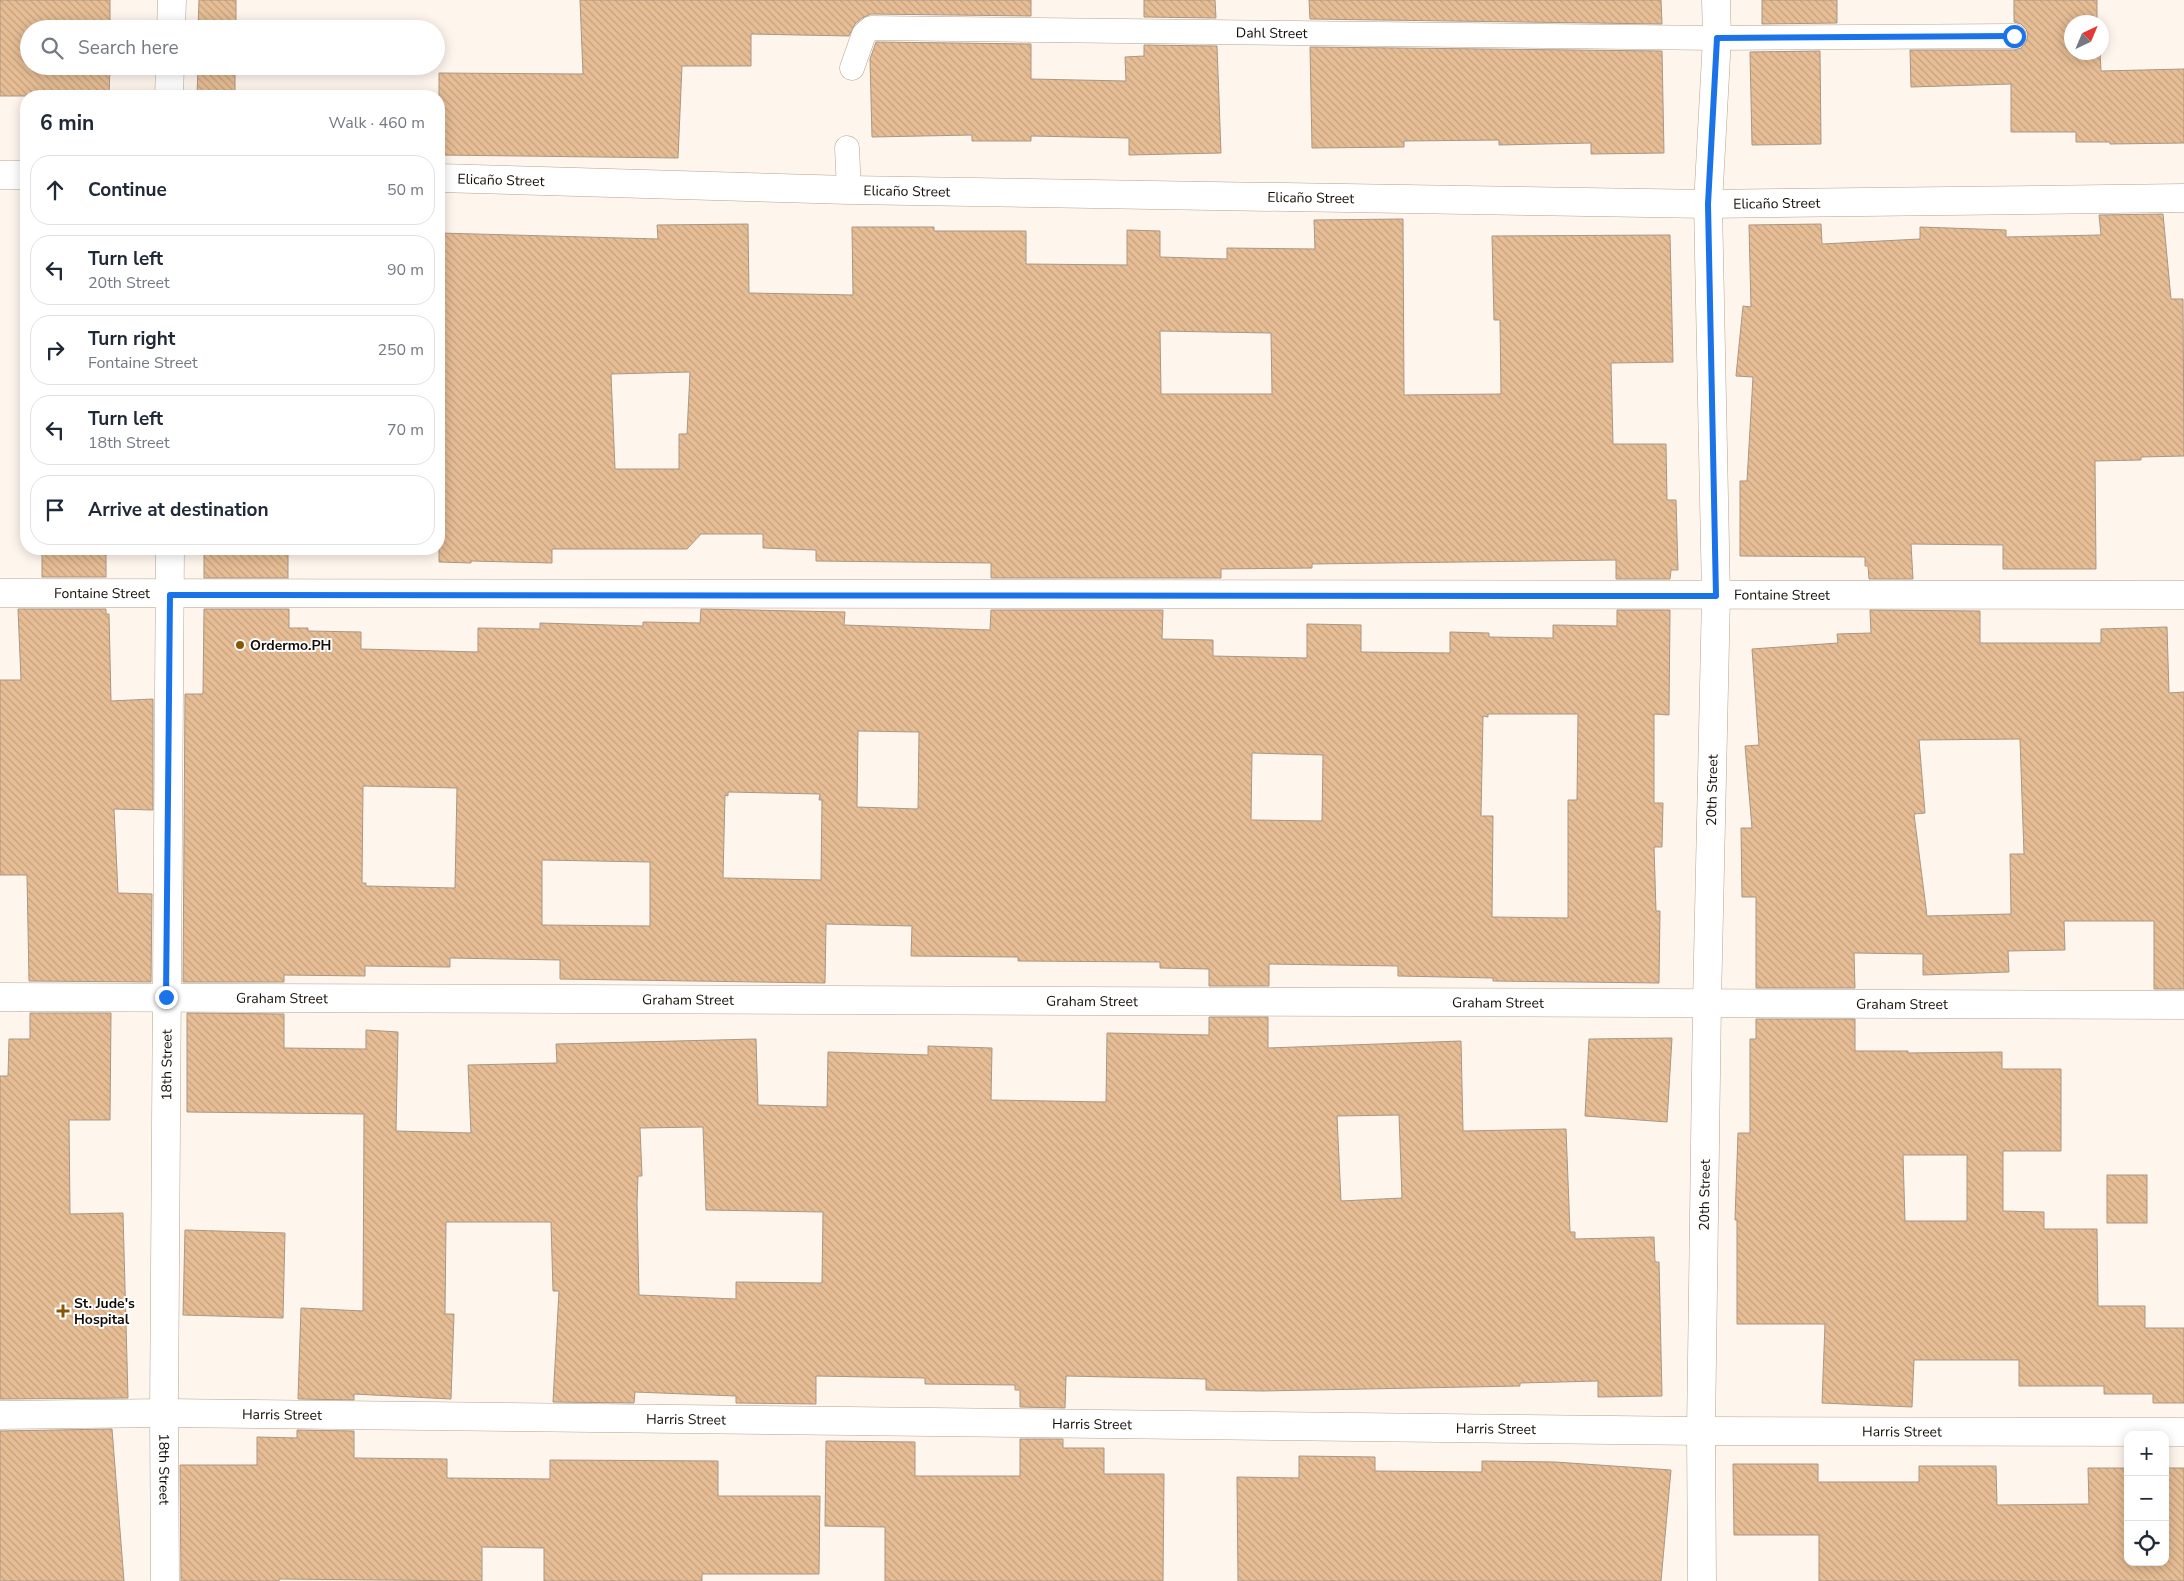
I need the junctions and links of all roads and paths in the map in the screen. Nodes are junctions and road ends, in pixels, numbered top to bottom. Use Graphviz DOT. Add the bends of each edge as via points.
graph roads {
  1 [pos="172,0"];
  2 [pos="1716,0"];
  3 [pos="172,20"];
  4 [pos="2014,36"];
  5 [pos="1717,38"];
  6 [pos="852,68"];
  7 [pos="170,75"];
  8 [pos="169,90"];
  9 [pos="847,148"];
  10 [pos="0,175"];
  11 [pos="20,175"];
  12 [pos="445,178"];
  13 [pos="849,190"];
  14 [pos="2184,198"];
  15 [pos="1708,204"];
  16 [pos="170,555"];
  17 [pos="0,593"];
  18 [pos="170,595"];
  19 [pos="2184,595"];
  20 [pos="1716,596"];
  21 [pos="0,996"];
  22 [pos="166,997"];
  23 [pos="1707,1003"];
  24 [pos="2184,1005"];
  25 [pos="164,1413"];
  26 [pos="0,1415"];
  27 [pos="1701,1431"];
  28 [pos="2184,1432"];
  29 [pos="165,1581"];
  30 [pos="1702,1581"];
  1 -- 3 [label="street"];
  2 -- 5 [label="street, 20th Street"];
  4 -- 5 [label="lane"];
  5 -- 6 [label="lane, Dahl Street" via="871,28 864,34"];
  5 -- 15 [label="street, 20th Street"];
  7 -- 8 [label="street"];
  9 -- 13 [label="lane"];
  10 -- 11 [label="street"];
  12 -- 13 [label="street, Elicaño Street"];
  13 -- 15 [label="street, Elicaño Street"];
  14 -- 15 [label="street, Elicaño Street"];
  15 -- 20 [label="street, 20th Street"];
  16 -- 18 [label="street, 18th Street"];
  17 -- 18 [label="street, Fontaine Street"];
  18 -- 20 [label="street, Fontaine Street"];
  18 -- 22 [label="street, 18th Street"];
  19 -- 20 [label="street, Fontaine Street"];
  20 -- 23 [label="street, 20th Street"];
  21 -- 22 [label="street, Graham Street"];
  22 -- 23 [label="street, Graham Street"];
  22 -- 25 [label="street, 18th Street"];
  23 -- 24 [label="street, Graham Street"];
  23 -- 27 [label="street, 20th Street"];
  25 -- 26 [label="street, Harris Street"];
  25 -- 27 [label="street, Harris Street"];
  25 -- 29 [label="street, 18th Street"];
  27 -- 28 [label="street, Harris Street"];
  27 -- 30 [label="street, 20th Street"];
}
